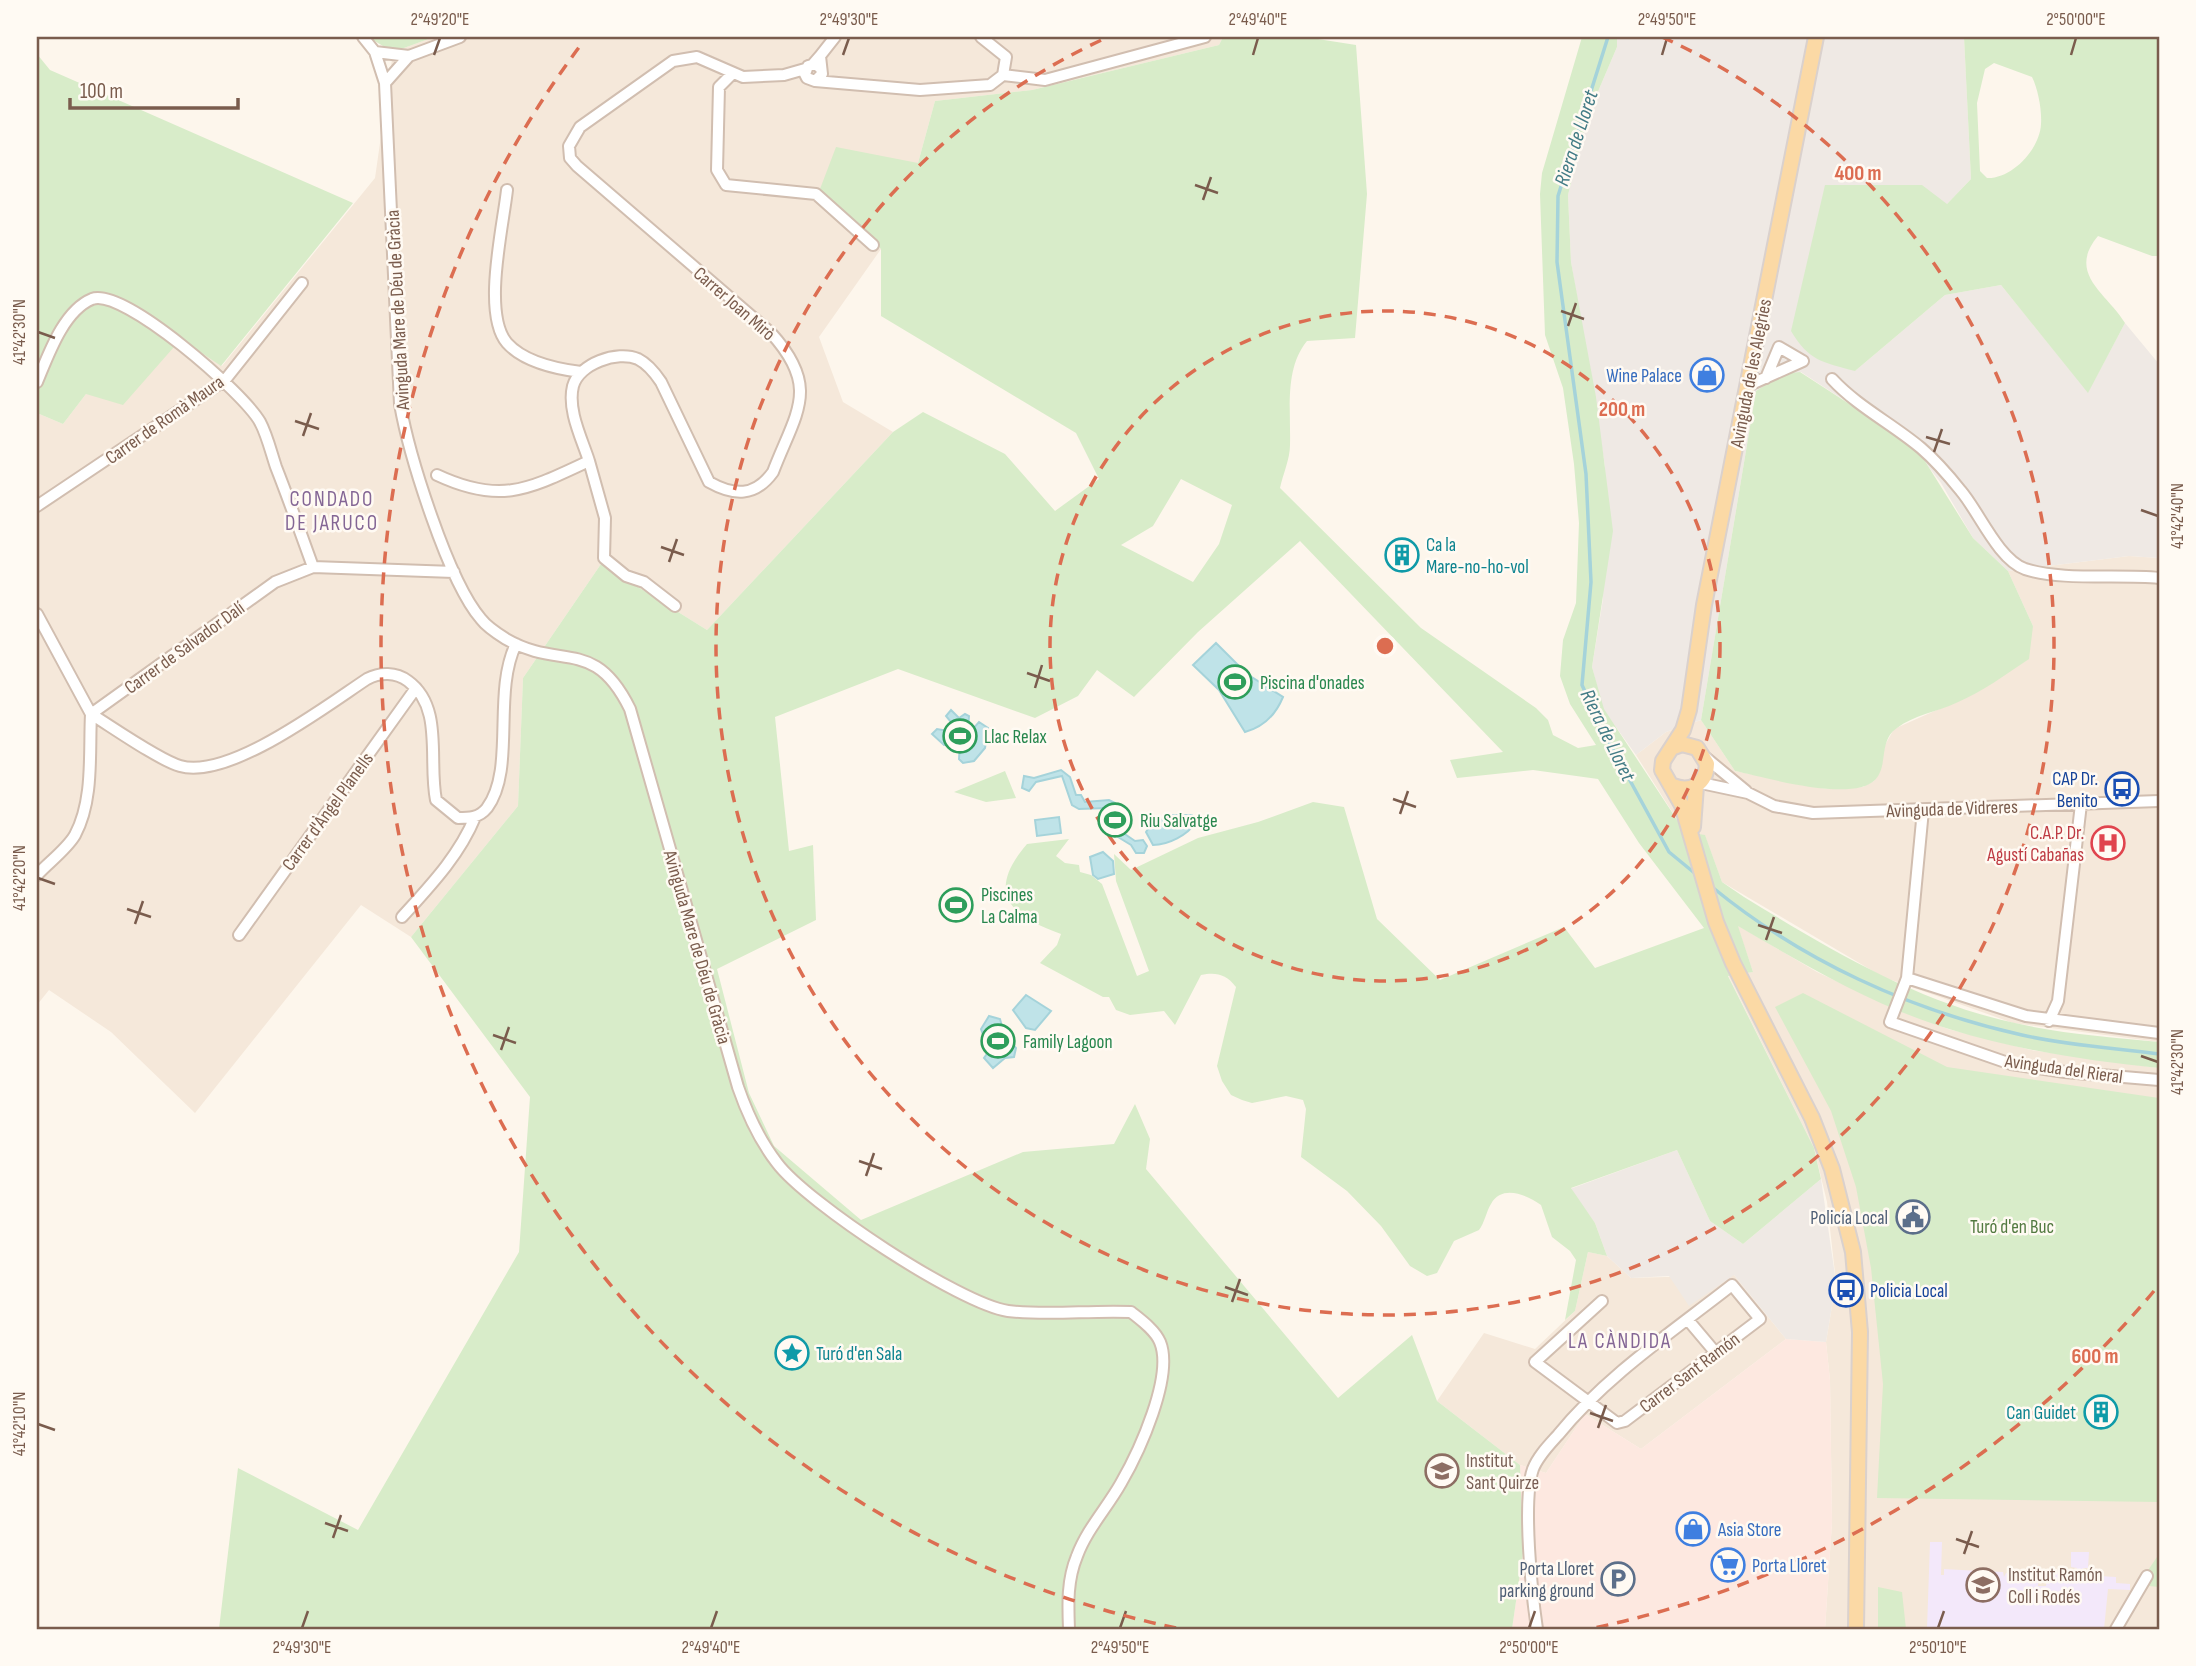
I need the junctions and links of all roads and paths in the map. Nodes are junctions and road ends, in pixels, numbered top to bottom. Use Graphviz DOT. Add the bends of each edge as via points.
graph roads {
  1 [pos="363,37"];
  2 [pos="460,37"];
  3 [pos="835,37"];
  4 [pos="981,37"];
  5 [pos="1205,37"];
  6 [pos="1816,37"];
  7 [pos="375,52"];
  8 [pos="409,56"];
  9 [pos="815,70"];
  10 [pos="732,74"];
  11 [pos="1003,75"];
  12 [pos="385,83"];
  13 [pos="507,190"];
  14 [pos="873,245"];
  15 [pos="302,283"];
  16 [pos="581,372"];
  17 [pos="1766,378"];
  18 [pos="1832,379"];
  19 [pos="225,380"];
  20 [pos="37,382"];
  21 [pos="1748,386"];
  22 [pos="414,461"];
  23 [pos="589,461"];
  24 [pos="438,475"];
  25 [pos="422,482"];
  26 [pos="37,506"];
  27 [pos="313,567"];
  28 [pos="454,572"];
  29 [pos="2159,578"];
  30 [pos="674,606"];
  31 [pos="37,614"];
  32 [pos="516,644"];
  33 [pos="416,688"];
  34 [pos="1689,710"];
  35 [pos="91,714"];
  36 [pos="1674,747"];
  37 [pos="1702,753"];
  38 [pos="1698,785"];
  39 [pos="1673,786"];
  40 [pos="1748,793"];
  41 [pos="2159,801"];
  42 [pos="2081,804"];
  43 [pos="1923,810"];
  44 [pos="475,817"];
  45 [pos="1693,836"];
  46 [pos="37,874"];
  47 [pos="402,916"];
  48 [pos="239,935"];
  49 [pos="1906,981"];
  50 [pos="2049,1021"];
  51 [pos="2159,1033"];
  52 [pos="2159,1080"];
  53 [pos="1602,1301"];
  54 [pos="1688,1320"];
  55 [pos="1715,1352"];
  56 [pos="1586,1401"];
  57 [pos="2147,1576"];
  58 [pos="1069,1629"];
  59 [pos="1536,1629"];
  60 [pos="1856,1629"];
  61 [pos="2116,1629"];
  1 -- 7 [label="street"];
  2 -- 8 [label="street"];
  3 -- 9 [label="street"];
  4 -- 11 [label="street" via="1006,57"];
  5 -- 11 [label="street" via="1045,80"];
  6 -- 21 [label="main road, Avinguda de les Alegries"];
  7 -- 8 [label="street"];
  7 -- 12 [label="street, Avinguda Mare de Déu de Gràcia"];
  8 -- 12 [label="street"];
  9 -- 10 [label="street, Carrer Joan Mirò"];
  9 -- 11 [label="street, Carrer Joan Mirò" via="833,83 920,90 990,85"];
  10 -- 14 [label="street" via="719,87 717,170 726,185 816,194"];
  10 -- 16 [label="street, Carrer Joan Mirò" via="697,57 673,61 580,127 569,146 570,158 771,333 795,361 801,398 773,472 755,490 741,493 716,486 701,470 652,369 625,356 601,361"];
  12 -- 22 [label="street, Avinguda Mare de Déu de Gràcia" via="400,404"];
  13 -- 16 [label="street" via="495,295 499,327 508,344 529,357 553,368"];
  15 -- 19 [label="street, Carrer de Romà Maura"];
  16 -- 23 [label="street" via="573,384 573,410"];
  17 -- 17 [label="street" via="1803,361 1779,347"];
  17 -- 21 [label="street"];
  18 -- 29 [label="street" via="1870,413 1922,448 1963,492 1997,544 2023,568 2052,574"];
  19 -- 20 [label="street" via="135,309 112,299 94,298 66,324"];
  19 -- 26 [label="street, Carrer de Romà Maura"];
  19 -- 27 [label="street" via="260,422"];
  21 -- 34 [label="main road, Avinguda de les Alegries" via="1704,605"];
  22 -- 24 [label="street"];
  22 -- 25 [label="street, Avinguda Mare de Déu de Gràcia"];
  23 -- 24 [label="street" via="522,489 493,493 463,487"];
  23 -- 30 [label="street" via="605,519 604,558"];
  24 -- 25 [label="street"];
  25 -- 28 [label="street, Avinguda Mare de Déu de Gràcia"];
  27 -- 28 [label="street, Carrer de Salvador Dalí"];
  27 -- 35 [label="street, Carrer de Salvador Dalí" via="275,582"];
  28 -- 32 [label="street, Avinguda Mare de Déu de Gràcia" via="482,620"];
  31 -- 35 [label="street"];
  32 -- 44 [label="street" via="504,679 500,773 486,809"];
  32 -- 58 [label="street, Avinguda Mare de Déu de Gràcia" via="587,660 619,687 630,709 744,1106 777,1163 820,1204 975,1300 1006,1311 1130,1312 1160,1339 1164,1367 1145,1432 1120,1485 1075,1558 1067,1593"];
  33 -- 35 [label="street" via="401,676 376,674 280,736 202,769 178,766"];
  33 -- 44 [label="street" via="430,713 436,800 458,818"];
  33 -- 48 [label="street, Carrer d'Àngel Planells"];
  34 -- 36 [label="main road"];
  34 -- 37 [label="main road"];
  35 -- 46 [label="street" via="82,820 74,837"];
  36 -- 37 [label="main road" via="1682,744"];
  36 -- 39 [label="main road" via="1662,770"];
  37 -- 38 [label="main road" via="1707,771"];
  37 -- 40 [label="street, Avinguda de Vidreres"];
  38 -- 39 [label="main road" via="1688,789"];
  38 -- 40 [label="street, Avinguda de Vidreres"];
  38 -- 45 [label="main road"];
  39 -- 45 [label="main road"];
  40 -- 43 [label="street, Avinguda de Vidreres" via="1774,806 1813,813"];
  41 -- 42 [label="street, Avinguda de Vidreres"];
  42 -- 43 [label="street, Avinguda de Vidreres"];
  42 -- 50 [label="street" via="2058,1001"];
  43 -- 49 [label="street"];
  44 -- 47 [label="street" via="465,841"];
  45 -- 60 [label="main road" via="1716,922 1733,963 1832,1169 1853,1252 1860,1332"];
  49 -- 50 [label="street"];
  49 -- 52 [label="street, Avinguda del Rieral" via="1890,1022 2011,1064"];
  50 -- 51 [label="street"];
  53 -- 56 [label="street" via="1535,1362"];
  54 -- 55 [label="street"];
  54 -- 55 [label="street, Carrer Sant Ramón" via="1732,1285 1760,1320"];
  54 -- 56 [label="street"];
  55 -- 56 [label="street, Carrer Sant Ramón" via="1625,1421 1617,1423"];
  56 -- 59 [label="street" via="1543,1453 1531,1479"];
  57 -- 61 [label="street"];
}
